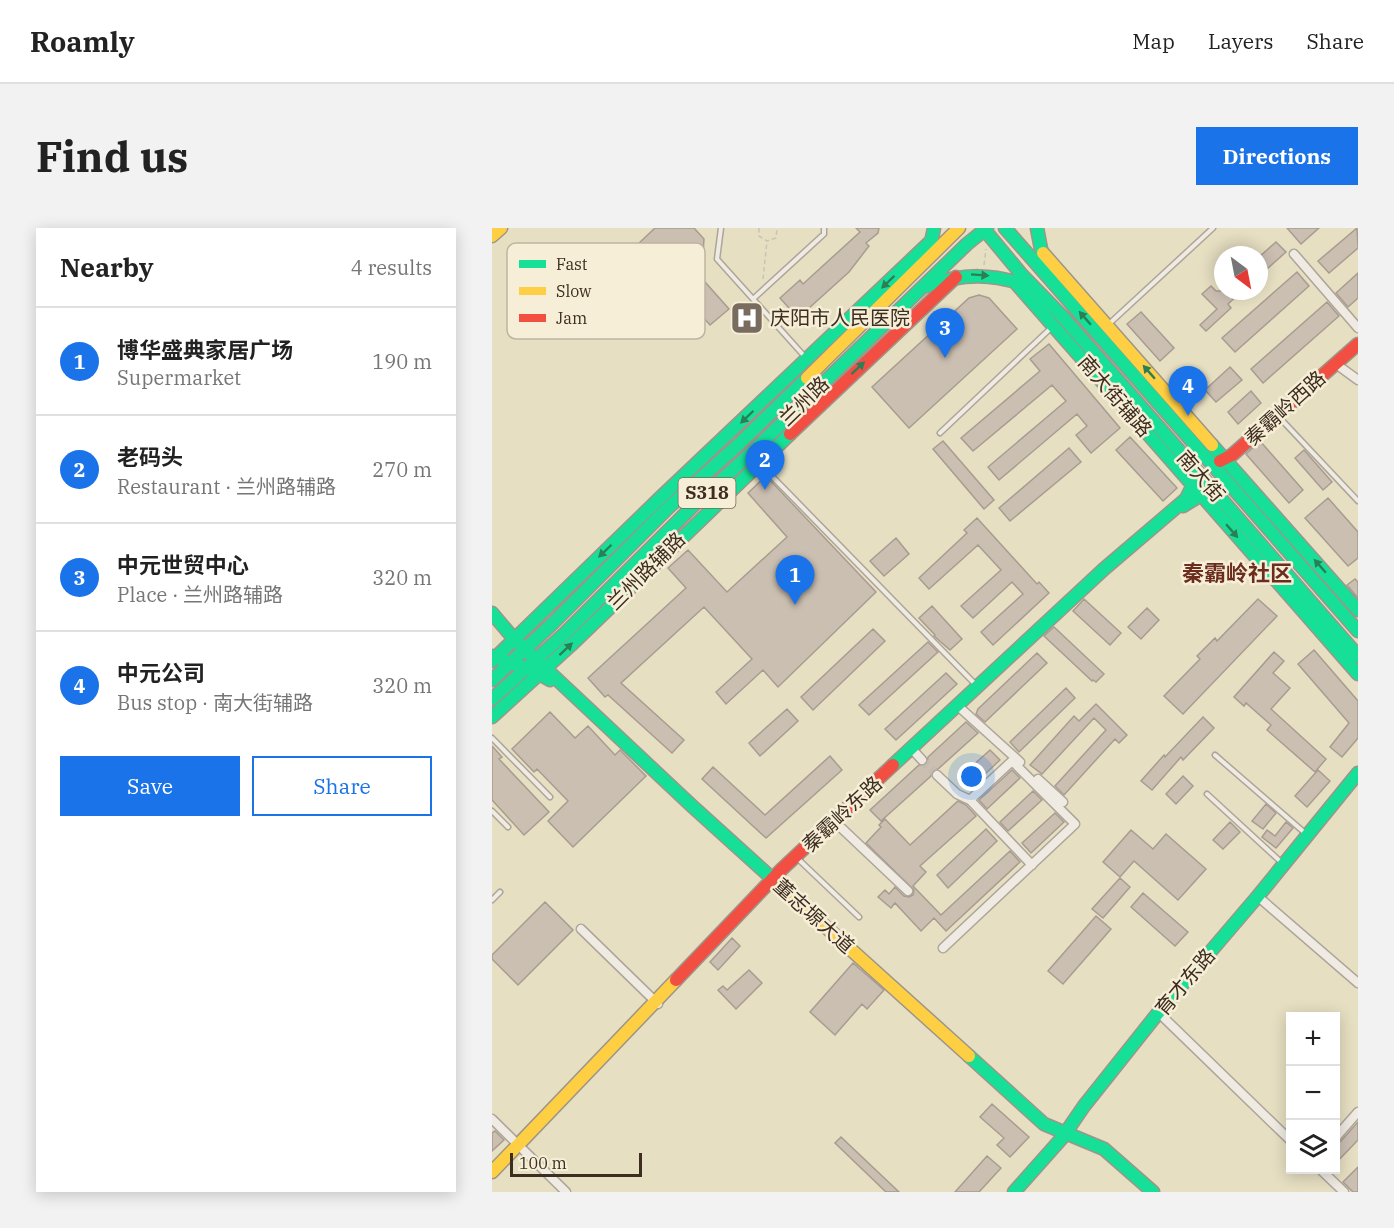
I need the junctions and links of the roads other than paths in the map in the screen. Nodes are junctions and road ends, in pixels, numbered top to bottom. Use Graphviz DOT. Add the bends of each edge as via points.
graph roads {
  1 [pos="501,228"];
  2 [pos="720,228"];
  3 [pos="824,228"];
  4 [pos="934,228"];
  5 [pos="959,228"];
  6 [pos="1005,228"];
  7 [pos="1037,228"];
  8 [pos="1213,228"];
  9 [pos="985,229"];
  10 [pos="492,236"];
  11 [pos="930,242"];
  12 [pos="1041,251"];
  13 [pos="1294,254"];
  14 [pos="913,275"];
  15 [pos="956,277"];
  16 [pos="1014,281"];
  17 [pos="1057,285"];
  18 [pos="924,288"];
  19 [pos="1044,297"];
  20 [pos="753,299"];
  21 [pos="1108,325"];
  22 [pos="1053,326"];
  23 [pos="1358,328"];
  24 [pos="1358,344"];
  25 [pos="1358,349"];
  26 [pos="807,359"];
  27 [pos="1337,365"];
  28 [pos="1358,380"];
  29 [pos="1279,416"];
  30 [pos="940,433"];
  31 [pos="755,458"];
  32 [pos="1208,459"];
  33 [pos="1228,461"];
  34 [pos="1193,467"];
  35 [pos="1227,480"];
  36 [pos="1192,485"];
  37 [pos="1216,493"];
  38 [pos="1201,495"];
  39 [pos="1358,501"];
  40 [pos="1358,610"];
  41 [pos="492,614"];
  42 [pos="1358,631"];
  43 [pos="514,639"];
  44 [pos="525,649"];
  45 [pos="1358,656"];
  46 [pos="493,658"];
  47 [pos="509,664"];
  48 [pos="531,664"];
  49 [pos="543,671"];
  50 [pos="1358,674"];
  51 [pos="492,680"];
  52 [pos="979,689"];
  53 [pos="492,699"];
  54 [pos="960,707"];
  55 [pos="492,717"];
  56 [pos="492,738"];
  57 [pos="1215,755"];
  58 [pos="1358,773"];
  59 [pos="937,775"];
  60 [pos="1358,781"];
  61 [pos="1207,794"];
  62 [pos="550,797"];
  63 [pos="970,800"];
  64 [pos="1063,802"];
  65 [pos="492,811"];
  66 [pos="836,822"];
  67 [pos="508,827"];
  68 [pos="1308,836"];
  69 [pos="797,858"];
  70 [pos="1032,865"];
  71 [pos="1284,865"];
  72 [pos="773,882"];
  73 [pos="908,891"];
  74 [pos="500,892"];
  75 [pos="492,900"];
  76 [pos="1262,900"];
  77 [pos="859,917"];
  78 [pos="581,929"];
  79 [pos="943,948"];
  80 [pos="1358,983"];
  81 [pos="657,1003"];
  82 [pos="1162,1016"];
  83 [pos="1358,1112"];
  84 [pos="492,1119"];
  85 [pos="1340,1132"];
  86 [pos="1066,1136"];
  87 [pos="1286,1136"];
  88 [pos="519,1146"];
  89 [pos="492,1172"];
  90 [pos="1325,1174"];
  91 [pos="492,1177"];
  92 [pos="566,1192"];
  93 [pos="1014,1192"];
  94 [pos="1021,1192"];
  95 [pos="1146,1192"];
  96 [pos="1153,1192"];
  97 [pos="1344,1192"];
  1 -- 10 [label="street"];
  2 -- 20 [label="lane" via="717,260"];
  3 -- 20 [label="lane" via="824,234"];
  4 -- 11 [label="street"];
  5 -- 14 [label="street, 兰州路 / S318"];
  6 -- 17 [label="street"];
  7 -- 12 [label="street"];
  8 -- 21 [label="lane"];
  9 -- 18 [label="street, 兰州路 / S318"];
  9 -- 19 [label="street, 南大街"];
  11 -- 14 [label="street"];
  11 -- 26 [label="street, one-way"];
  12 -- 17 [label="street"];
  12 -- 21 [label="street"];
  13 -- 23 [label="street"];
  14 -- 44 [label="street, 兰州路 / S318"];
  15 -- 16 [label="street, one-way" via="984,275"];
  15 -- 18 [label="street"];
  31 -- 15 [label="street, 兰州路辅路, one-way"];
  16 -- 19 [label="street"];
  16 -- 22 [label="street, 南大街辅路"];
  32 -- 17 [label="street, 南大街, one-way"];
  18 -- 31 [label="street, 兰州路 / S318"];
  19 -- 34 [label="street, 南大街"];
  20 -- 26 [label="lane"];
  33 -- 21 [label="street, one-way"];
  22 -- 30 [label="lane"];
  22 -- 36 [label="street, 南大街辅路"];
  24 -- 27 [label="street, 秦霸岭西路"];
  25 -- 27 [label="street, 秦霸岭西路"];
  26 -- 43 [label="street, one-way"];
  27 -- 28 [label="street"];
  27 -- 29 [label="street, 秦霸岭西路"];
  29 -- 33 [label="street, 秦霸岭西路"];
  29 -- 39 [label="lane"];
  31 -- 48 [label="street, 兰州路 / S318" via="698,501"];
  49 -- 31 [label="street, 兰州路辅路, one-way" via="691,527"];
  31 -- 52 [label="lane"];
  32 -- 33 [label="street, 秦霸岭西路"];
  32 -- 35 [label="street, 南大街"];
  33 -- 35 [label="street, 秦霸岭西路"];
  40 -- 33 [label="street, one-way"];
  34 -- 36 [label="street"];
  34 -- 37 [label="street, 南大街"];
  35 -- 42 [label="street, 南大街"];
  36 -- 38 [label="street, 南大街辅路"];
  36 -- 52 [label="street, 秦霸岭东路" via="1186,499 1104,569"];
  37 -- 38 [label="street, 秦霸岭东路"];
  37 -- 45 [label="street, 南大街"];
  38 -- 50 [label="street, 南大街辅路, one-way"];
  38 -- 52 [label="street, 秦霸岭东路" via="1107,572"];
  41 -- 43 [label="street, 董志塬大道"];
  43 -- 44 [label="street, 董志塬大道"];
  43 -- 46 [label="street"];
  44 -- 47 [label="street, 兰州路 / S318"];
  44 -- 48 [label="street, 董志塬大道"];
  46 -- 47 [label="street, 董志塬大道"];
  47 -- 48 [label="street, 董志塬大道"];
  47 -- 51 [label="street, 兰州路 / S318"];
  48 -- 49 [label="street, 董志塬大道"];
  48 -- 53 [label="street, 兰州路 / S318"];
  49 -- 55 [label="street, 兰州路辅路"];
  49 -- 72 [label="street, 董志塬大道" via="689,810"];
  52 -- 54 [label="street, 秦霸岭东路"];
  54 -- 64 [label="street"];
  54 -- 66 [label="street, 秦霸岭东路" via="916,754"];
  56 -- 62 [label="lane"];
  57 -- 68 [label="lane"];
  58 -- 68 [label="street, 育才东路"];
  59 -- 63 [label="street" via="957,794"];
  60 -- 76 [label="street, 育才东路"];
  61 -- 71 [label="lane"];
  63 -- 70 [label="street"];
  63 -- 70 [label="street" via="1012,761 1075,824"];
  65 -- 67 [label="lane"];
  66 -- 69 [label="street, 秦霸岭东路"];
  66 -- 73 [label="street"];
  68 -- 71 [label="street, 育才东路"];
  69 -- 72 [label="street, 秦霸岭东路"];
  69 -- 77 [label="lane"];
  70 -- 79 [label="street"];
  71 -- 86 [label="street, 育才东路" via="1158,1013 1084,1106"];
  72 -- 81 [label="street, 秦霸岭东路"];
  72 -- 86 [label="street, 董志塬大道" via="1034,1121 1047,1131"];
  74 -- 75 [label="lane"];
  76 -- 80 [label="street"];
  76 -- 82 [label="street, 育才东路"];
  78 -- 81 [label="street"];
  81 -- 88 [label="street, 秦霸岭东路"];
  82 -- 86 [label="street, 育才东路"];
  82 -- 87 [label="street"];
  83 -- 85 [label="street"];
  84 -- 88 [label="street"];
  86 -- 93 [label="street, 育才东路"];
  86 -- 94 [label="street, 育才东路"];
  86 -- 95 [label="street, 董志塬大道" via="1100,1151"];
  86 -- 96 [label="street, 董志塬大道" via="1086,1139 1103,1148"];
  88 -- 89 [label="street, 秦霸岭东路"];
  88 -- 91 [label="street, 秦霸岭东路"];
  88 -- 92 [label="street"];
  90 -- 97 [label="street"];
}
